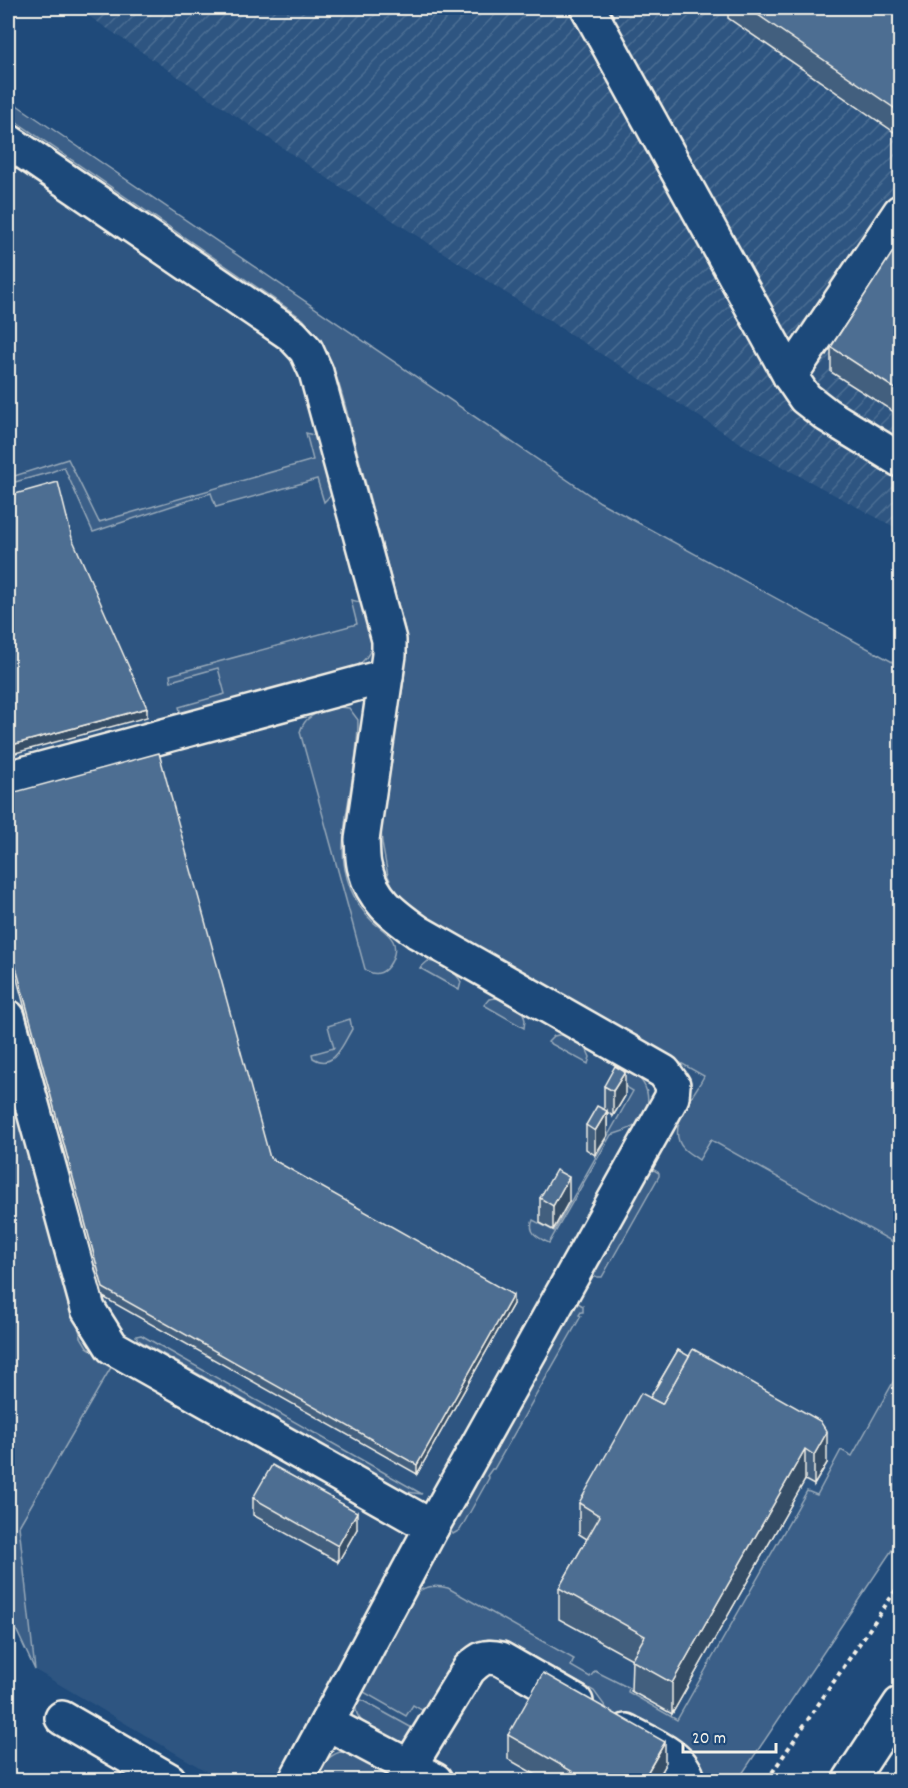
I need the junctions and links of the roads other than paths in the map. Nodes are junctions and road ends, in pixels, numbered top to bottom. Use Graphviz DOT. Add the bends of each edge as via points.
graph roads {
  1 [pos="588,8"];
  2 [pos="8,141"];
  3 [pos="900,212"];
  4 [pos="790,376"];
  5 [pos="900,460"];
  6 [pos="386,676"];
  7 [pos="8,778"];
  8 [pos="8,1017"];
  9 [pos="432,1527"];
  10 [pos="900,1704"];
  11 [pos="62,1718"];
  12 [pos="327,1723"];
  13 [pos="416,1776"];
  14 [pos="169,1780"];
  15 [pos="296,1780"];
  16 [pos="688,1780"];
  17 [pos="850,1780"];
  1 -- 4 [label="street"];
  2 -- 6 [label="street" via="292,335 306,350 316,372 389,640"];
  3 -- 4 [label="street"];
  4 -- 5 [label="street" via="805,398 827,415"];
  6 -- 7 [label="street"];
  6 -- 9 [label="street" via="362,840 364,868 375,895 418,932 664,1072 673,1085 672,1097"];
  8 -- 9 [label="street" via="88,1309 112,1347"];
  9 -- 12 [label="street"];
  10 -- 17 [label="street"];
  11 -- 14 [label="street"];
  12 -- 13 [label="street"];
  12 -- 15 [label="street"];
  13 -- 16 [label="street" via="469,1669 480,1659 491,1656 678,1761"];
}
